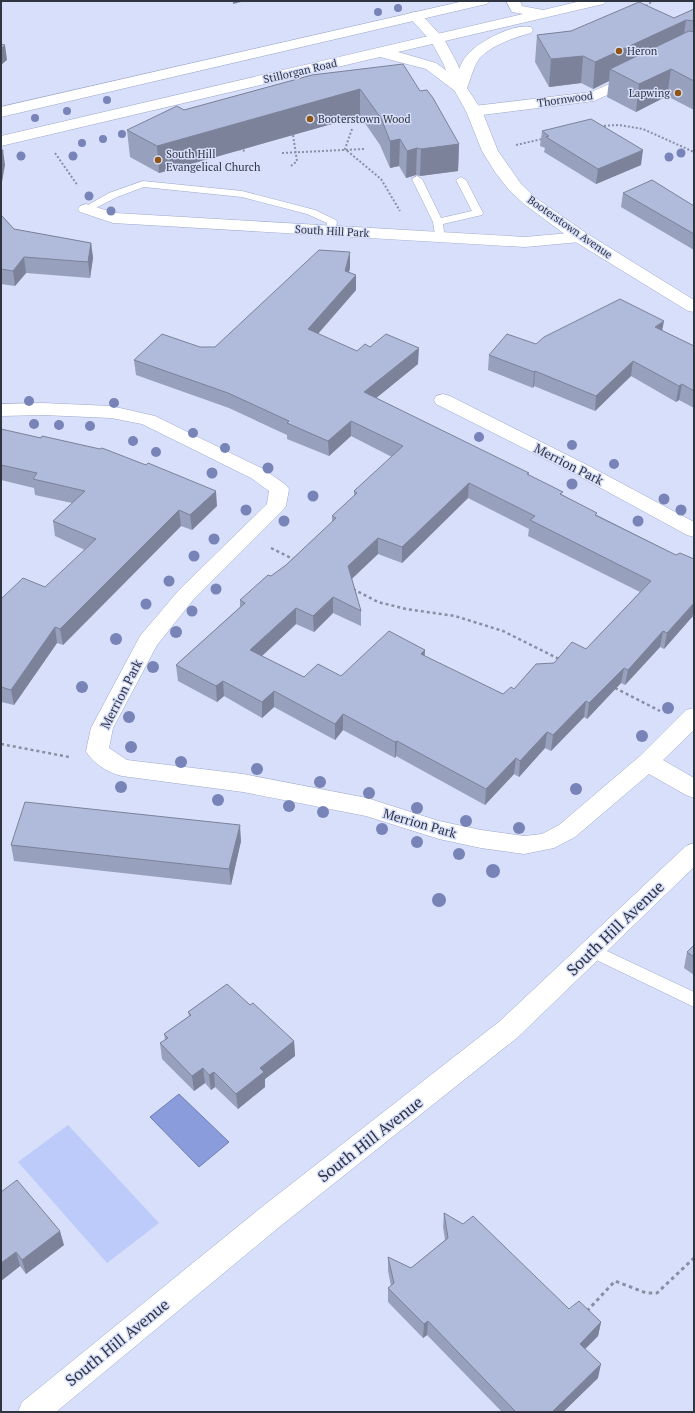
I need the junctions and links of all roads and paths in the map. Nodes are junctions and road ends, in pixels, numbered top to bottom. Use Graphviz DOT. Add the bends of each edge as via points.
graph roads {
  1 [pos="482,1"];
  2 [pos="513,1"];
  3 [pos="599,1"];
  4 [pos="615,2"];
  5 [pos="543,14"];
  6 [pos="415,16"];
  7 [pos="437,39"];
  8 [pos="379,52"];
  9 [pos="650,69"];
  10 [pos="460,88"];
  11 [pos="474,111"];
  12 [pos="1,112"];
  13 [pos="595,126"];
  14 [pos="352,130"];
  15 [pos="293,135"];
  16 [pos="543,139"];
  17 [pos="1,141"];
  18 [pos="238,148"];
  19 [pos="345,149"];
  20 [pos="364,149"];
  21 [pos="245,151"];
  22 [pos="490,151"];
  23 [pos="295,152"];
  24 [pos="694,152"];
  25 [pos="282,153"];
  26 [pos="58,157"];
  27 [pos="292,166"];
  28 [pos="416,179"];
  29 [pos="461,180"];
  30 [pos="86,209"];
  31 [pos="439,230"];
  32 [pos="331,231"];
  33 [pos="409,236"];
  34 [pos="580,237"];
  35 [pos="694,307"];
  36 [pos="443,400"];
  37 [pos="1,410"];
  38 [pos="694,530"];
  39 [pos="245,536"];
  40 [pos="301,564"];
  41 [pos="350,588"];
  42 [pos="565,662"];
  43 [pos="614,687"];
  44 [pos="690,720"];
  45 [pos="1,744"];
  46 [pos="97,751"];
  47 [pos="648,762"];
  48 [pos="694,789"];
  49 [pos="694,852"];
  50 [pos="592,950"];
  51 [pos="694,1000"];
  52 [pos="694,1258"];
  53 [pos="587,1311"];
  54 [pos="32,1412"];
  1 -- 6 [label="street"];
  2 -- 5 [label="street" via="517,9"];
  3 -- 5 [label="street, Stillorgan Road"];
  4 -- 10 [label="street" via="603,11 514,33 489,45 472,58"];
  5 -- 7 [label="street, Stillorgan Road"];
  6 -- 7 [label="street, Booterstown Avenue"];
  6 -- 12 [label="street"];
  7 -- 8 [label="street, Stillorgan Road"];
  7 -- 10 [label="street, Booterstown Avenue"];
  8 -- 10 [label="street" via="431,66"];
  8 -- 17 [label="street, Stillorgan Road"];
  9 -- 11 [label="street, Thornwood" via="594,96"];
  10 -- 11 [label="street, Booterstown Avenue"];
  11 -- 22 [label="street, Booterstown Avenue"];
  13 -- 24 [label="path" via="619,125 643,129"];
  14 -- 19 [label="path"];
  15 -- 23 [label="path"];
  16 -- 22 [label="path"];
  18 -- 21 [label="path"];
  19 -- 20 [label="path"];
  19 -- 23 [label="path"];
  19 -- 33 [label="path" via="381,179 408,225"];
  22 -- 34 [label="street, Booterstown Avenue" via="503,172 530,201"];
  23 -- 25 [label="path"];
  23 -- 27 [label="path" via="297,161"];
  26 -- 30 [label="path" via="82,193"];
  28 -- 31 [label="lane"];
  29 -- 31 [label="lane" via="478,213"];
  30 -- 32 [label="street, South Hill Park" via="113,218"];
  30 -- 32 [label="lane" via="142,184 242,194 311,212 332,222"];
  31 -- 33 [label="street, South Hill Park"];
  31 -- 34 [label="street, South Hill Park" via="526,242"];
  32 -- 33 [label="street, South Hill Park"];
  34 -- 35 [label="street, Booterstown Avenue"];
  36 -- 38 [label="street, Merrion Park"];
  37 -- 39 [label="street, Merrion Park" via="111,412 148,420 258,474 279,489 276,506"];
  39 -- 40 [label="path"];
  39 -- 46 [label="street, Merrion Park" via="186,595 148,641 102,728"];
  41 -- 42 [label="path" via="378,602 455,616 503,632"];
  43 -- 44 [label="path"];
  44 -- 47 [label="street, Merrion Park"];
  45 -- 46 [label="path" via="70,757"];
  46 -- 47 [label="street, Merrion Park" via="122,768 244,783 367,807 439,830 524,845 546,842 567,831"];
  47 -- 48 [label="street"];
  49 -- 50 [label="street, South Hill Avenue"];
  50 -- 51 [label="lane"];
  50 -- 54 [label="street, South Hill Avenue" via="509,1029 268,1219"];
  52 -- 53 [label="path" via="657,1293 646,1292 615,1281"];
}
